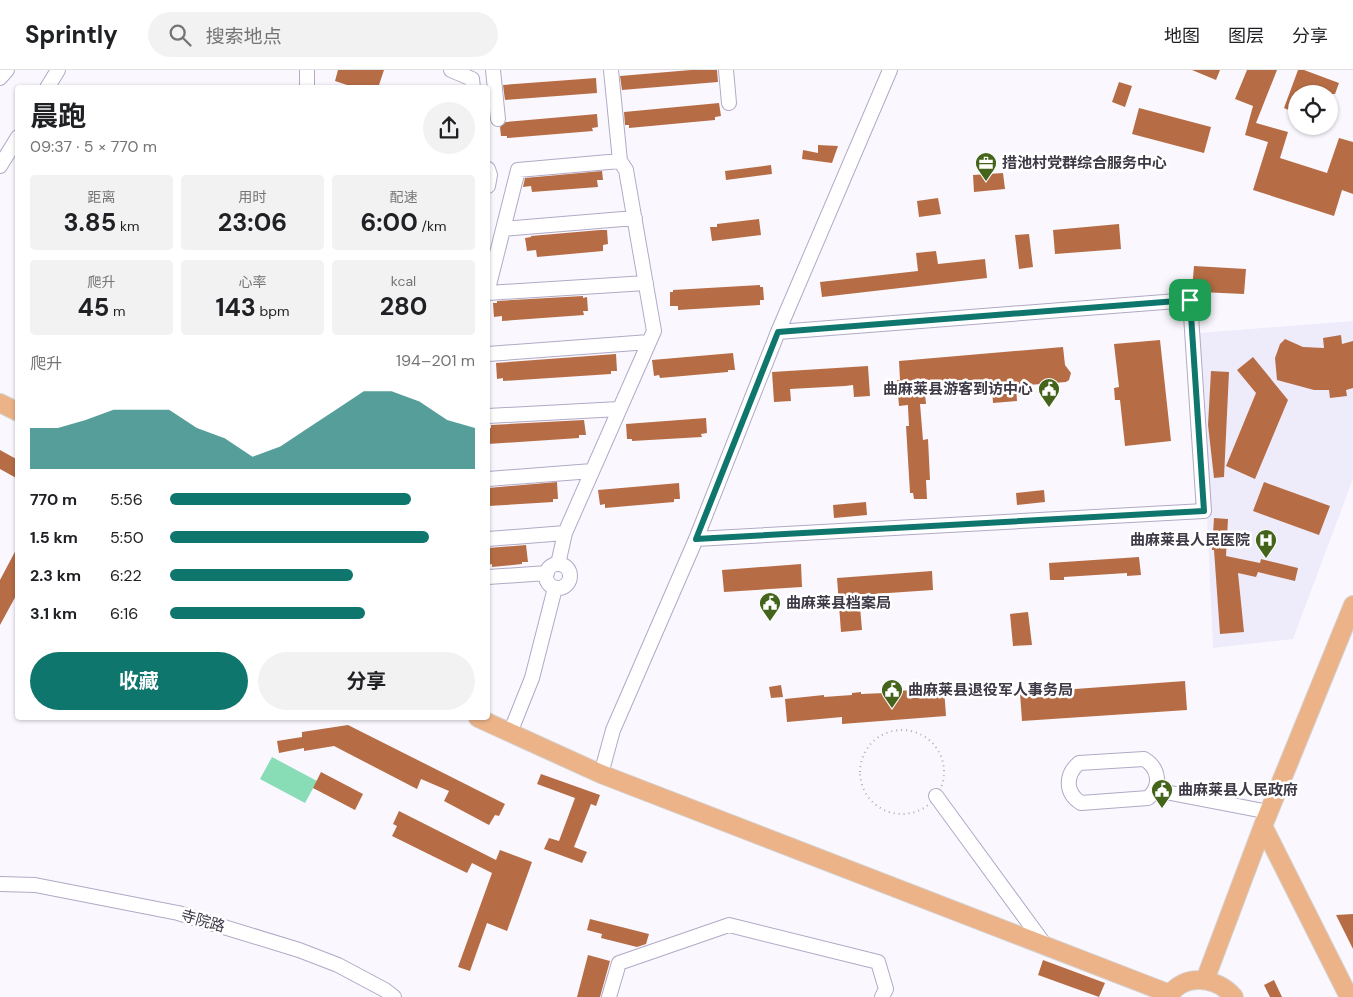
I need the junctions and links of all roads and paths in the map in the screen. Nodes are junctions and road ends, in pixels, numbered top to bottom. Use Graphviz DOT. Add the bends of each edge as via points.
graph roads {
  1 [pos="6,70"];
  2 [pos="58,70"];
  3 [pos="307,70"];
  4 [pos="452,70"];
  5 [pos="493,70"];
  6 [pos="611,70"];
  7 [pos="726,70"];
  8 [pos="890,70"];
  9 [pos="0,78"];
  10 [pos="472,79"];
  11 [pos="49,85"];
  12 [pos="307,85"];
  13 [pos="729,103"];
  14 [pos="498,119"];
  15 [pos="15,141"];
  16 [pos="620,161"];
  17 [pos="0,166"];
  18 [pos="634,218"];
  19 [pos="503,229"];
  20 [pos="490,283"];
  21 [pos="646,283"];
  22 [pos="490,291"];
  23 [pos="778,332"];
  24 [pos="649,342"];
  25 [pos="490,354"];
  26 [pos="0,402"];
  27 [pos="619,409"];
  28 [pos="15,410"];
  29 [pos="490,416"];
  30 [pos="592,471"];
  31 [pos="490,479"];
  32 [pos="565,533"];
  33 [pos="490,539"];
  34 [pos="696,539"];
  35 [pos="558,564"];
  36 [pos="547,573"];
  37 [pos="490,577"];
  38 [pos="555,588"];
  39 [pos="1353,605"];
  40 [pos="482,720"];
  41 [pos="510,733"];
  42 [pos="601,774"];
  43 [pos="1155,790"];
  44 [pos="936,796"];
  45 [pos="1266,819"];
  46 [pos="0,884"];
  47 [pos="1045,945"];
  48 [pos="1205,980"];
  49 [pos="1169,995"];
  50 [pos="394,997"];
  51 [pos="609,997"];
  52 [pos="882,997"];
  53 [pos="1234,997"];
  54 [pos="1349,997"];
  1 -- 9 [label="street"];
  2 -- 11 [label="street"];
  3 -- 12 [label="street"];
  4 -- 10 [label="street"];
  5 -- 14 [label="street"];
  6 -- 16 [label="street"];
  7 -- 13 [label="street"];
  8 -- 23 [label="street"];
  15 -- 17 [label="street"];
  16 -- 18 [label="street" via="626,170"];
  16 -- 19 [label="street" via="518,170"];
  18 -- 19 [label="street"];
  18 -- 21 [label="street"];
  19 -- 20 [label="street"];
  21 -- 22 [label="street"];
  21 -- 24 [label="street" via="654,331"];
  23 -- 34 [label="street"];
  23 -- 34 [label="street" via="1190,300 1204,511"];
  24 -- 25 [label="street"];
  24 -- 27 [label="street"];
  26 -- 28 [label="main road"];
  27 -- 29 [label="street"];
  27 -- 30 [label="street"];
  30 -- 31 [label="street"];
  30 -- 32 [label="street"];
  32 -- 33 [label="street"];
  32 -- 35 [label="street"];
  34 -- 42 [label="street" via="613,730"];
  35 -- 36 [label="street" via="549,568"];
  35 -- 38 [label="street" via="566,568 570,576 567,584"];
  36 -- 37 [label="street"];
  36 -- 38 [label="street" via="547,581"];
  38 -- 41 [label="street" via="532,678"];
  39 -- 45 [label="main road"];
  40 -- 41 [label="main road"];
  41 -- 42 [label="main road"];
  42 -- 47 [label="main road"];
  43 -- 43 [label="street" via="1157,772 1144,759 1080,764 1074,767 1069,778 1070,790 1081,803 1148,798"];
  43 -- 45 [label="street"];
  44 -- 44 [label="path" via="943,771 939,754 928,740 913,732 896,731 879,737 867,749 860,774 864,791 875,804 890,812 908,813 924,808"];
  44 -- 47 [label="street"];
  45 -- 48 [label="main road"];
  45 -- 54 [label="main road"];
  46 -- 50 [label="street, 寺院路" via="35,885 178,913 338,965"];
  47 -- 49 [label="main road"];
  48 -- 49 [label="main road" via="1192,980"];
  48 -- 53 [label="main road" via="1220,985"];
  51 -- 52 [label="street" via="619,963 729,925 878,962 886,989"];
}
